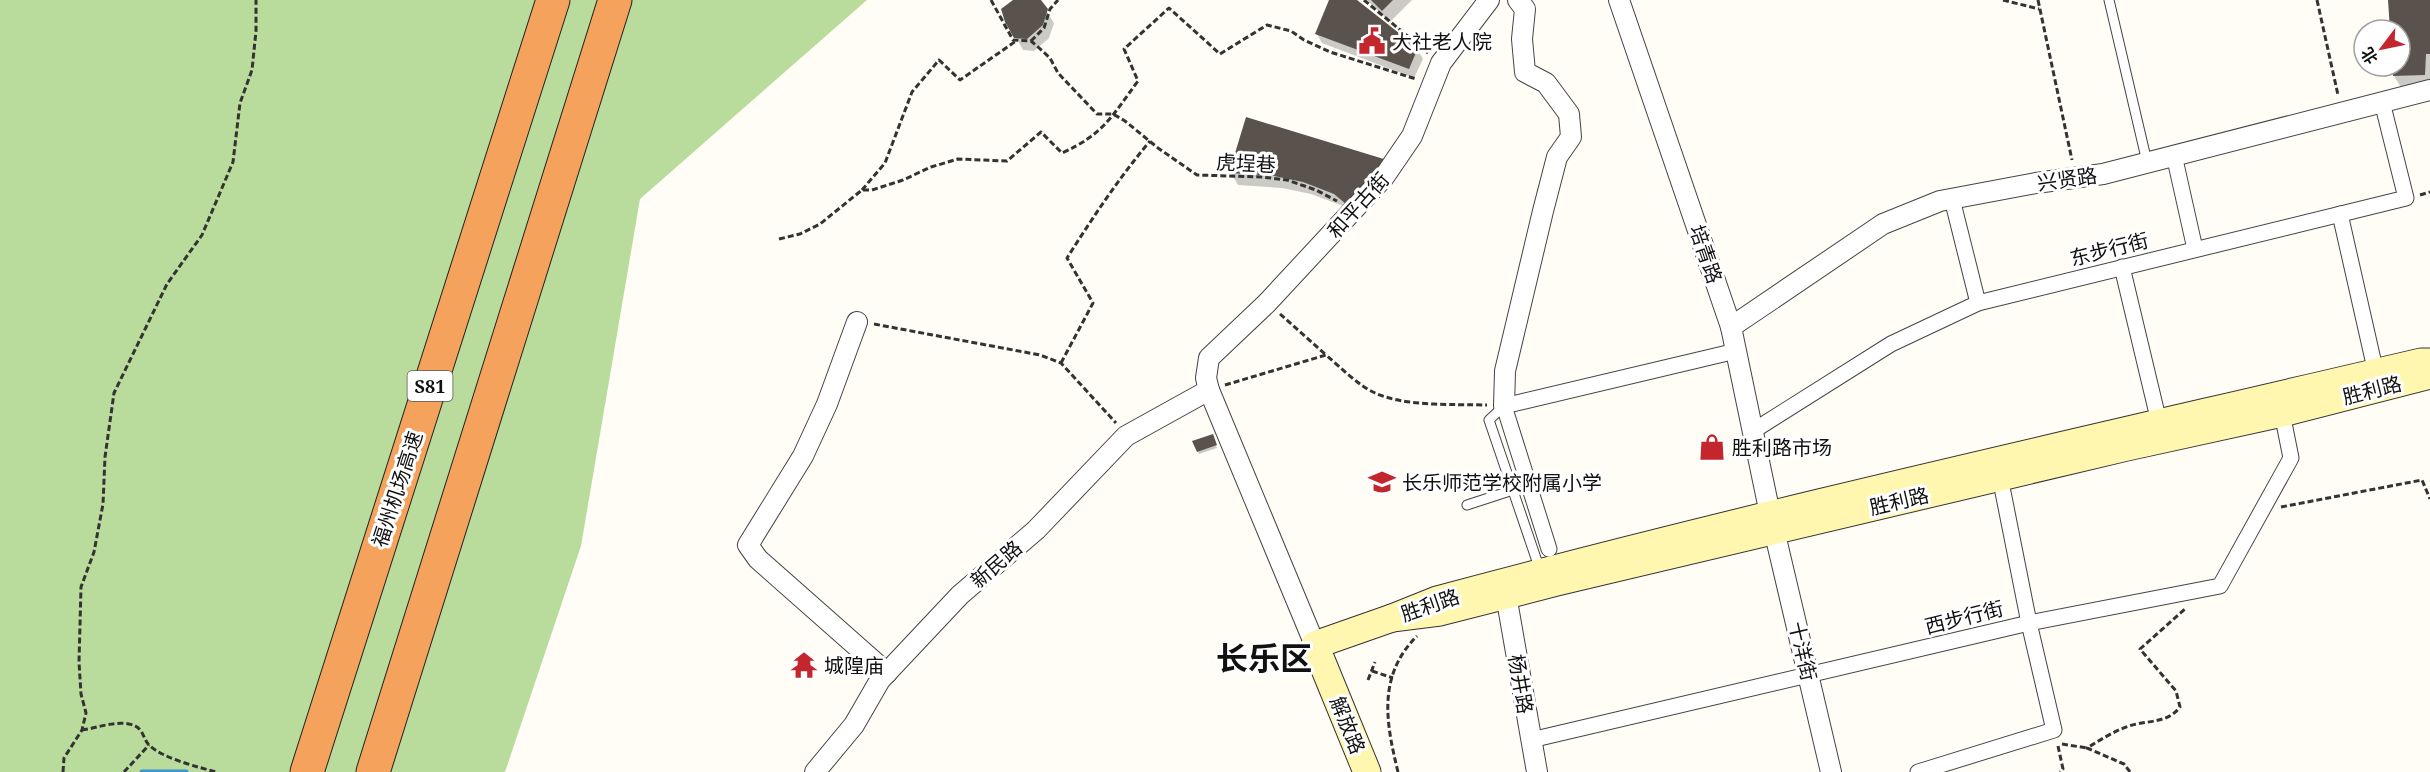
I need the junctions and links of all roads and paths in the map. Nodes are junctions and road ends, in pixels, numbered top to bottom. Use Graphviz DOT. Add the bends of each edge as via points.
graph roads {
  1 [pos="256,0"];
  2 [pos="553,0"];
  3 [pos="615,0"];
  4 [pos="991,0"];
  5 [pos="1058,0"];
  6 [pos="1364,0"];
  7 [pos="1489,0"];
  8 [pos="1518,0"];
  9 [pos="1619,0"];
  10 [pos="2003,0"];
  11 [pos="2038,0"];
  12 [pos="2109,0"];
  13 [pos="2317,0"];
  14 [pos="2039,9"];
  15 [pos="1016,41"];
  16 [pos="1031,41"];
  17 [pos="1441,63"];
  18 [pos="1432,84"];
  19 [pos="2430,90"];
  20 [pos="2382,102"];
  21 [pos="2342,112"];
  22 [pos="1113,114"];
  23 [pos="1150,141"];
  24 [pos="2174,155"];
  25 [pos="2147,162"];
  26 [pos="2075,177"];
  27 [pos="862,190"];
  28 [pos="1952,199"];
  29 [pos="1353,212"];
  30 [pos="2340,214"];
  31 [pos="779,239"];
  32 [pos="2195,249"];
  33 [pos="2122,267"];
  34 [pos="1267,303"];
  35 [pos="1978,303"];
  36 [pos="857,322"];
  37 [pos="1731,327"];
  38 [pos="1736,351"];
  39 [pos="1326,355"];
  40 [pos="2430,362"];
  41 [pos="1061,363"];
  42 [pos="2376,373"];
  43 [pos="2430,375"];
  44 [pos="1209,390"];
  45 [pos="1504,406"];
  46 [pos="2282,413"];
  47 [pos="2159,422"];
  48 [pos="1753,431"];
  49 [pos="1126,436"];
  50 [pos="2000,477"];
  51 [pos="1513,490"];
  52 [pos="2430,500"];
  53 [pos="1467,505"];
  54 [pos="2261,511"];
  55 [pos="1772,522"];
  56 [pos="1545,561"];
  57 [pos="2198,590"];
  58 [pos="1506,596"];
  59 [pos="1392,618"];
  60 [pos="2029,623"];
  61 [pos="1315,645"];
  62 [pos="1375,662"];
  63 [pos="1372,671"];
  64 [pos="887,673"];
  65 [pos="1809,676"];
  66 [pos="1393,678"];
  67 [pos="1368,680"];
  68 [pos="82,730"];
  69 [pos="2054,730"];
  70 [pos="1531,740"];
  71 [pos="149,746"];
  72 [pos="63,772"];
  73 [pos="124,772"];
  74 [pos="216,772"];
  75 [pos="307,772"];
  76 [pos="373,772"];
  77 [pos="815,772"];
  78 [pos="1367,772"];
  79 [pos="1537,772"];
  80 [pos="1831,772"];
  81 [pos="1918,772"];
  82 [pos="2060,772"];
  83 [pos="2130,772"];
  1 -- 68 [label="path" via="252,70 240,103 229,173 202,235 167,284 114,393 103,504 94,552 81,587 81,694 86,713"];
  2 -- 75 [label="highway, 福州机场高速 / S81"];
  3 -- 76 [label="highway"];
  4 -- 15 [label="path"];
  5 -- 16 [label="path" via="1050,9 1044,28"];
  6 -- 17 [label="path"];
  7 -- 17 [label="street, 和平古街"];
  8 -- 45 [label="street" via="1525,9 1525,72 1546,83 1569,114 1571,137 1557,157 1542,211 1505,371"];
  9 -- 37 [label="street, 培青路"];
  10 -- 14 [label="path"];
  11 -- 14 [label="path"];
  12 -- 25 [label="lane"];
  13 -- 21 [label="path"];
  14 -- 26 [label="path"];
  15 -- 16 [label="path"];
  15 -- 27 [label="path" via="960,80 939,60 912,92 885,163"];
  16 -- 22 [label="path, 虎埕巷" via="1097,114"];
  17 -- 18 [label="street, 和平古街"];
  18 -- 22 [label="path" via="1330,52 1291,31 1267,25 1220,54 1169,8 1124,49 1138,81"];
  18 -- 29 [label="street, 和平古街" via="1399,158"];
  19 -- 20 [label="street, 兴贤路"];
  20 -- 21 [label="street, 兴贤路"];
  20 -- 30 [label="street, 东步行街" via="2406,198"];
  21 -- 24 [label="street, 兴贤路"];
  22 -- 23 [label="path, 虎埕巷"];
  22 -- 27 [label="path" via="1105,127 1083,144 1062,153 1041,132 1006,161 958,159 903,180"];
  23 -- 29 [label="path, 虎埕巷" via="1197,175 1287,180 1316,190"];
  23 -- 41 [label="path" via="1099,207 1067,258 1093,303"];
  24 -- 25 [label="street, 兴贤路"];
  24 -- 32 [label="street"];
  25 -- 26 [label="street, 兴贤路"];
  26 -- 28 [label="street, 兴贤路"];
  27 -- 31 [label="path" via="820,224"];
  28 -- 35 [label="street"];
  28 -- 37 [label="street, 兴贤路" via="1882,224"];
  29 -- 34 [label="street, 和平古街"];
  30 -- 32 [label="street, 东步行街"];
  30 -- 42 [label="street"];
  32 -- 33 [label="street, 东步行街"];
  33 -- 35 [label="street, 东步行街"];
  33 -- 47 [label="street"];
  34 -- 39 [label="path"];
  34 -- 44 [label="street, 和平古街" via="1209,358"];
  35 -- 48 [label="street, 东步行街" via="1891,344"];
  36 -- 41 [label="path" via="1030,352"];
  36 -- 64 [label="street" via="803,456 748,545 758,559"];
  37 -- 38 [label="street, 培青路"];
  38 -- 45 [label="street"];
  38 -- 48 [label="street, 培青路"];
  39 -- 44 [label="path"];
  39 -- 45 [label="path" via="1372,392 1396,399"];
  40 -- 42 [label="main road, 胜利路"];
  41 -- 49 [label="path"];
  42 -- 47 [label="main road, 胜利路"];
  43 -- 46 [label="main road, 胜利路"];
  44 -- 49 [label="street, 新民路"];
  44 -- 61 [label="street"];
  45 -- 51 [label="lane" via="1489,420"];
  45 -- 56 [label="street"];
  46 -- 50 [label="main road, 胜利路"];
  46 -- 54 [label="street, 西步行街" via="2291,458"];
  47 -- 55 [label="main road, 胜利路"];
  48 -- 55 [label="street, 培青路"];
  49 -- 64 [label="street, 新民路" via="1035,530 960,595"];
  50 -- 55 [label="main road, 胜利路"];
  50 -- 60 [label="street"];
  51 -- 53 [label="lane"];
  51 -- 56 [label="lane"];
  52 -- 54 [label="path" via="2422,480"];
  54 -- 57 [label="street, 西步行街" via="2220,586"];
  55 -- 56 [label="main road, 胜利路"];
  55 -- 58 [label="main road, 胜利路"];
  55 -- 65 [label="street, 十洋街"];
  56 -- 59 [label="main road, 胜利路"];
  57 -- 60 [label="street, 西步行街"];
  57 -- 83 [label="path" via="2178,618 2140,649 2176,691 2180,707 2173,715 2128,726 2087,748 2124,764"];
  58 -- 59 [label="main road, 胜利路" via="1440,612"];
  58 -- 70 [label="street, 杨井路"];
  59 -- 61 [label="main road"];
  60 -- 65 [label="street, 西步行街"];
  60 -- 69 [label="street"];
  61 -- 78 [label="main road, 解放路"];
  62 -- 63 [label="path"];
  63 -- 66 [label="path"];
  63 -- 67 [label="path"];
  64 -- 77 [label="street, 新民路" via="854,725"];
  65 -- 70 [label="street, 西步行街"];
  65 -- 80 [label="street, 十洋街"];
  68 -- 71 [label="path" via="132,724 143,732"];
  68 -- 72 [label="path" via="64,758"];
  69 -- 81 [label="street"];
  69 -- 82 [label="path" via="2063,769"];
  70 -- 79 [label="street, 杨井路"];
  71 -- 73 [label="path"];
  71 -- 74 [label="path"];
}
